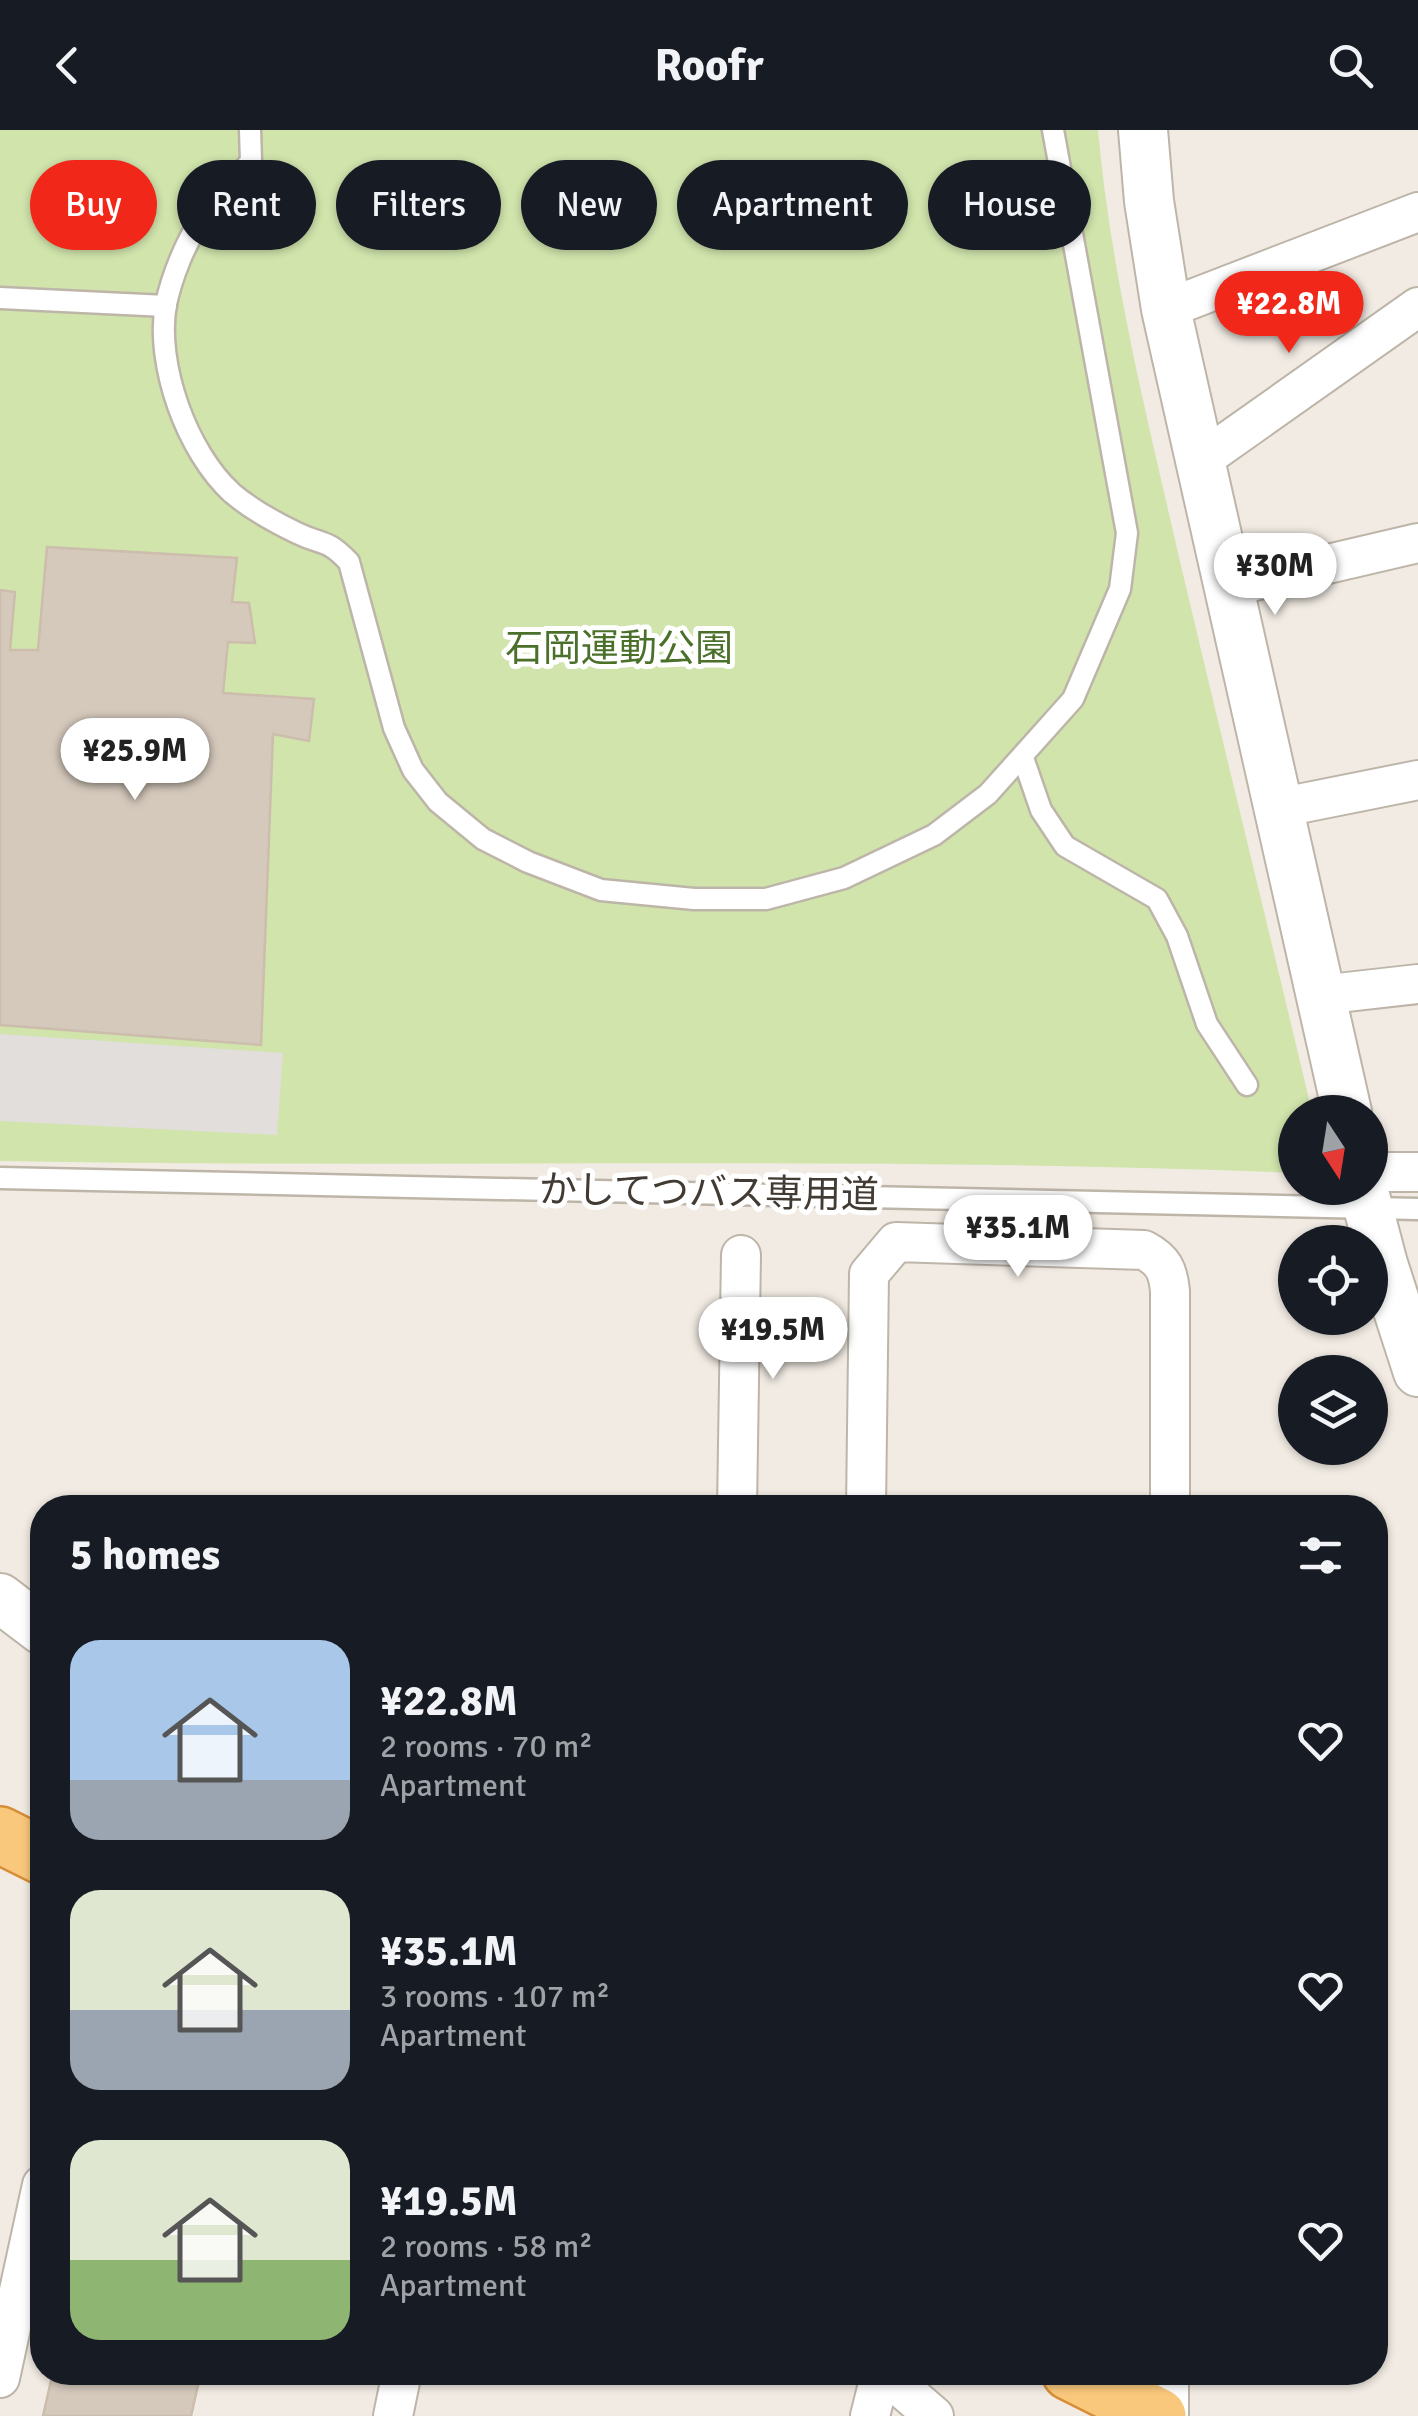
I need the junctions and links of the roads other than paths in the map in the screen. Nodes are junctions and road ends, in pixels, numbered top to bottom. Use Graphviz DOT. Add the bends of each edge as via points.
graph roads {
  1 [pos="250,130"];
  2 [pos="1053,130"];
  3 [pos="1143,130"];
  4 [pos="1416,215"];
  5 [pos="0,298"];
  6 [pos="166,306"];
  7 [pos="1418,307"];
  8 [pos="1166,309"];
  9 [pos="1200,461"];
  10 [pos="1418,544"];
  11 [pos="1229,588"];
  12 [pos="1024,758"];
  13 [pos="1418,780"];
  14 [pos="1278,808"];
  15 [pos="1418,984"];
  16 [pos="1320,995"];
  17 [pos="1247,1085"];
  18 [pos="1343,1095"];
  19 [pos="1418,1172"];
  20 [pos="0,1178"];
  21 [pos="1388,1182"];
  22 [pos="1278,1188"];
  23 [pos="1388,1197"];
  24 [pos="1371,1205"];
  25 [pos="1418,1209"];
  26 [pos="740,1255"];
  27 [pos="1418,1372"];
  28 [pos="737,1495"];
  29 [pos="866,1495"];
  30 [pos="1170,1495"];
  31 [pos="0,1598"];
  32 [pos="30,1621"];
  33 [pos="0,1835"];
  34 [pos="30,1850"];
  35 [pos="30,2239"];
  36 [pos="0,2378"];
  37 [pos="399,2385"];
  38 [pos="878,2385"];
  39 [pos="897,2385"];
  40 [pos="1096,2385"];
  41 [pos="1170,2385"];
  42 [pos="393,2416"];
  43 [pos="870,2416"];
  44 [pos="934,2416"];
  45 [pos="1158,2416"];
  46 [pos="1170,2416"];
  1 -- 6 [label="lane" via="251,161 201,218"];
  2 -- 12 [label="lane" via="1127,533 1120,590 1080,684"];
  3 -- 8 [label="street"];
  4 -- 8 [label="street"];
  5 -- 6 [label="lane"];
  6 -- 12 [label="lane" via="166,361 195,443 230,490 260,515 332,544 349,562 394,728 413,770 438,802 528,862 601,890 766,898 844,878 934,835"];
  7 -- 9 [label="street"];
  8 -- 9 [label="street"];
  9 -- 11 [label="street"];
  10 -- 11 [label="street"];
  11 -- 14 [label="street"];
  12 -- 17 [label="lane" via="1041,810 1064,846 1157,898 1178,936 1207,1024"];
  13 -- 14 [label="street"];
  14 -- 16 [label="street"];
  15 -- 16 [label="street"];
  16 -- 18 [label="street"];
  19 -- 21 [label="street"];
  20 -- 22 [label="lane, かしてつバス専用道"];
  23 -- 25 [label="lane, かしてつバス専用道"];
  24 -- 27 [label="street"];
  26 -- 28 [label="street"];
  29 -- 30 [label="street" via="870,1274 896,1242 1144,1250 1159,1258 1170,1291"];
  31 -- 32 [label="street"];
  33 -- 34 [label="highway"];
  35 -- 36 [label="street"];
  37 -- 42 [label="street"];
  38 -- 43 [label="street"];
  39 -- 44 [label="street"];
  40 -- 45 [label="highway"];
  41 -- 46 [label="street"];
}
